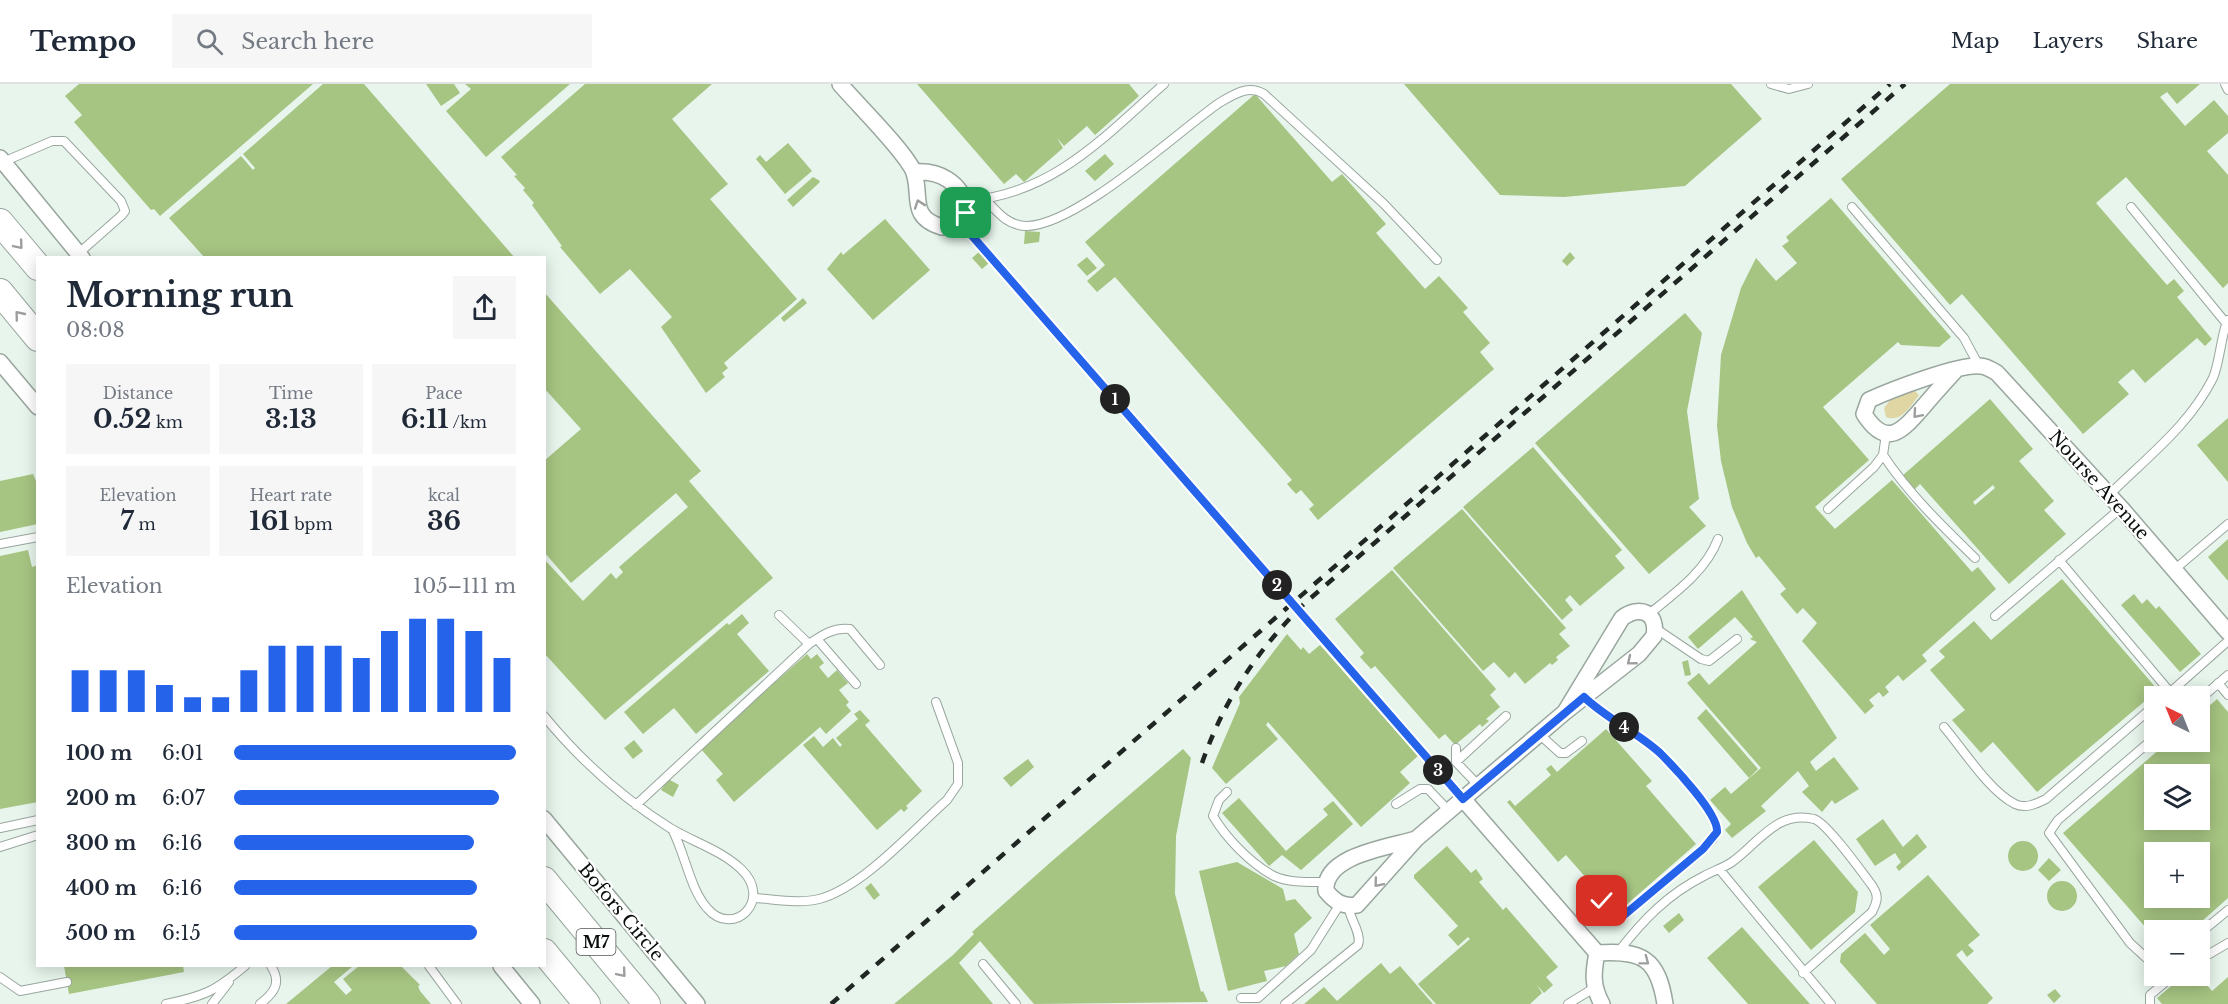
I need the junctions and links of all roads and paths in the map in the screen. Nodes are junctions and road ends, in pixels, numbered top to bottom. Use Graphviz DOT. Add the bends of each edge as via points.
graph roads {
  1 [pos="840,84"];
  2 [pos="1164,84"];
  3 [pos="1771,84"];
  4 [pos="1808,84"];
  5 [pos="2225,84"];
  6 [pos="2228,90"];
  7 [pos="2,160"];
  8 [pos="914,172"];
  9 [pos="986,200"];
  10 [pos="965,201"];
  11 [pos="1852,207"];
  12 [pos="2131,207"];
  13 [pos="0,222"];
  14 [pos="960,222"];
  15 [pos="81,256"];
  16 [pos="1437,260"];
  17 [pos="36,265"];
  18 [pos="0,292"];
  19 [pos="2227,321"];
  20 [pos="36,336"];
  21 [pos="1979,366"];
  22 [pos="1956,370"];
  23 [pos="3,371"];
  24 [pos="36,405"];
  25 [pos="1886,434"];
  26 [pos="1883,455"];
  27 [pos="2109,495"];
  28 [pos="2121,508"];
  29 [pos="1828,509"];
  30 [pos="2228,524"];
  31 [pos="36,537"];
  32 [pos="1718,538"];
  33 [pos="0,544"];
  34 [pos="1975,558"];
  35 [pos="2059,560"];
  36 [pos="2174,570"];
  37 [pos="779,615"];
  38 [pos="1995,616"];
  39 [pos="1652,621"];
  40 [pos="2228,632"];
  41 [pos="817,639"];
  42 [pos="1737,639"];
  43 [pos="2228,641"];
  44 [pos="809,644"];
  45 [pos="880,665"];
  46 [pos="2228,675"];
  47 [pos="2218,683"];
  48 [pos="856,684"];
  49 [pos="2161,686"];
  50 [pos="2177,686"];
  51 [pos="2210,690"];
  52 [pos="2228,695"];
  53 [pos="1584,697"];
  54 [pos="936,702"];
  55 [pos="1565,712"];
  56 [pos="2144,715"];
  57 [pos="1506,716"];
  58 [pos="546,718"];
  59 [pos="1944,727"];
  60 [pos="1539,734"];
  61 [pos="1582,741"];
  62 [pos="2144,747"];
  63 [pos="1456,748"];
  64 [pos="1456,762"];
  65 [pos="1479,786"];
  66 [pos="1227,792"];
  67 [pos="1463,799"];
  68 [pos="1396,804"];
  69 [pos="636,805"];
  70 [pos="1449,811"];
  71 [pos="36,820"];
  72 [pos="546,821"];
  73 [pos="0,828"];
  74 [pos="672,829"];
  75 [pos="36,836"];
  76 [pos="1416,839"];
  77 [pos="0,847"];
  78 [pos="1720,870"];
  79 [pos="546,882"];
  80 [pos="1326,882"];
  81 [pos="754,898"];
  82 [pos="1602,901"];
  83 [pos="1344,905"];
  84 [pos="2228,910"];
  85 [pos="2210,925"];
  86 [pos="2228,943"];
  87 [pos="1619,951"];
  88 [pos="1597,953"];
  89 [pos="546,954"];
  90 [pos="2210,954"];
  91 [pos="2144,956"];
  92 [pos="983,964"];
  93 [pos="244,967"];
  94 [pos="272,967"];
  95 [pos="430,967"];
  96 [pos="502,967"];
  97 [pos="1803,973"];
  98 [pos="234,975"];
  99 [pos="0,977"];
  100 [pos="67,982"];
  101 [pos="2161,986"];
  102 [pos="1594,988"];
  103 [pos="1241,998"];
  104 [pos="166,1004"];
  105 [pos="212,1004"];
  106 [pos="260,1004"];
  107 [pos="457,1004"];
  108 [pos="532,1004"];
  109 [pos="587,1004"];
  110 [pos="647,1004"];
  111 [pos="697,1004"];
  112 [pos="1016,1004"];
  113 [pos="1285,1004"];
  114 [pos="1568,1004"];
  115 [pos="1602,1004"];
  116 [pos="1665,1004"];
  117 [pos="1831,1004"];
  118 [pos="2150,1004"];
  1 -- 8 [label="street"];
  2 -- 9 [label="lane" via="1083,156 1028,188"];
  3 -- 4 [label="lane" via="1789,89"];
  5 -- 6 [label="lane"];
  7 -- 15 [label="street"];
  7 -- 15 [label="lane" via="52,141 64,141 121,201 125,211"];
  8 -- 10 [label="street" via="942,175 962,193"];
  14 -- 8 [label="street, one-way" via="942,227 924,218 916,201"];
  9 -- 10 [label="lane"];
  9 -- 16 [label="lane" via="1005,220 1019,225 1054,220 1088,202 1219,103 1242,90 1253,90 1264,94 1384,204"];
  10 -- 14 [label="street" via="966,213"];
  11 -- 21 [label="lane" via="1964,338"];
  12 -- 19 [label="lane"];
  13 -- 17 [label="highway, one-way"];
  14 -- 67 [label="path"];
  20 -- 18 [label="highway, one-way"];
  19 -- 27 [label="lane" via="2222,352 2201,400 2177,431"];
  21 -- 22 [label="street"];
  21 -- 27 [label="street, Nourse Avenue" via="2007,382"];
  22 -- 25 [label="street, one-way" via="1901,432"];
  22 -- 25 [label="street" via="1869,400 1864,414 1873,427"];
  23 -- 24 [label="street"];
  25 -- 26 [label="lane"];
  26 -- 29 [label="lane"];
  26 -- 34 [label="lane" via="1935,519"];
  27 -- 28 [label="street, Nourse Avenue"];
  28 -- 35 [label="lane"];
  28 -- 36 [label="street, Nourse Avenue"];
  30 -- 36 [label="lane"];
  31 -- 33 [label="lane"];
  32 -- 39 [label="lane" via="1714,549"];
  35 -- 38 [label="lane"];
  35 -- 49 [label="lane"];
  36 -- 40 [label="street, Nourse Avenue"];
  37 -- 44 [label="lane"];
  39 -- 42 [label="lane" via="1709,661"];
  39 -- 53 [label="street, one-way" via="1654,636 1640,654"];
  39 -- 55 [label="street" via="1641,610 1622,618"];
  41 -- 44 [label="lane"];
  41 -- 45 [label="lane" via="833,630 850,629"];
  41 -- 48 [label="lane"];
  43 -- 50 [label="lane"];
  44 -- 69 [label="lane"];
  46 -- 47 [label="lane"];
  47 -- 51 [label="lane"];
  47 -- 52 [label="lane"];
  53 -- 55 [label="street"];
  53 -- 82 [label="lane" via="1659,753 1696,794 1717,827 1713,839 1703,849 1623,916 1616,916"];
  54 -- 81 [label="lane" via="958,763 957,784 947,800 860,878 833,893 809,900"];
  55 -- 60 [label="street"];
  56 -- 59 [label="lane" via="2046,799 2025,806 1999,792"];
  57 -- 64 [label="lane"];
  58 -- 69 [label="lane" via="578,756"];
  60 -- 61 [label="lane" via="1560,753"];
  60 -- 65 [label="street"];
  62 -- 91 [label="lane" via="2058,820 2049,834 2130,943"];
  63 -- 64 [label="lane"];
  64 -- 65 [label="lane"];
  65 -- 67 [label="street"];
  66 -- 80 [label="lane" via="1213,816 1244,852 1274,876"];
  67 -- 70 [label="street"];
  67 -- 88 [label="street"];
  68 -- 70 [label="lane" via="1420,789 1428,789"];
  69 -- 74 [label="lane"];
  70 -- 76 [label="street"];
  71 -- 73 [label="lane"];
  72 -- 111 [label="street, Bofors Circle"];
  74 -- 81 [label="lane" via="739,867 752,880"];
  74 -- 81 [label="lane" via="699,896 711,913 727,921 734,919 749,908"];
  75 -- 77 [label="lane"];
  76 -- 80 [label="street" via="1341,862"];
  76 -- 83 [label="street, one-way" via="1367,897 1357,905"];
  78 -- 87 [label="lane" via="1705,875 1656,907"];
  78 -- 97 [label="lane"];
  78 -- 97 [label="lane" via="1772,827 1803,818 1817,820 1871,884 1878,901 1872,912"];
  79 -- 110 [label="highway, M7, one-way"];
  80 -- 83 [label="street" via="1326,891"];
  83 -- 103 [label="lane" via="1297,964 1258,999"];
  83 -- 113 [label="lane" via="1359,935 1358,945"];
  84 -- 85 [label="lane"];
  86 -- 90 [label="lane"];
  87 -- 88 [label="street"];
  87 -- 116 [label="street, one-way" via="1639,955 1651,963 1660,978"];
  88 -- 102 [label="street"];
  89 -- 109 [label="highway, M7"];
  92 -- 112 [label="lane"];
  93 -- 98 [label="lane"];
  94 -- 106 [label="lane" via="276,987"];
  95 -- 107 [label="lane"];
  96 -- 108 [label="street"];
  97 -- 117 [label="lane"];
  98 -- 104 [label="lane" via="203,996"];
  98 -- 105 [label="lane"];
  99 -- 100 [label="lane" via="20,991"];
  101 -- 118 [label="lane" via="2150,995"];
  102 -- 114 [label="lane"];
  102 -- 115 [label="street"];
}
